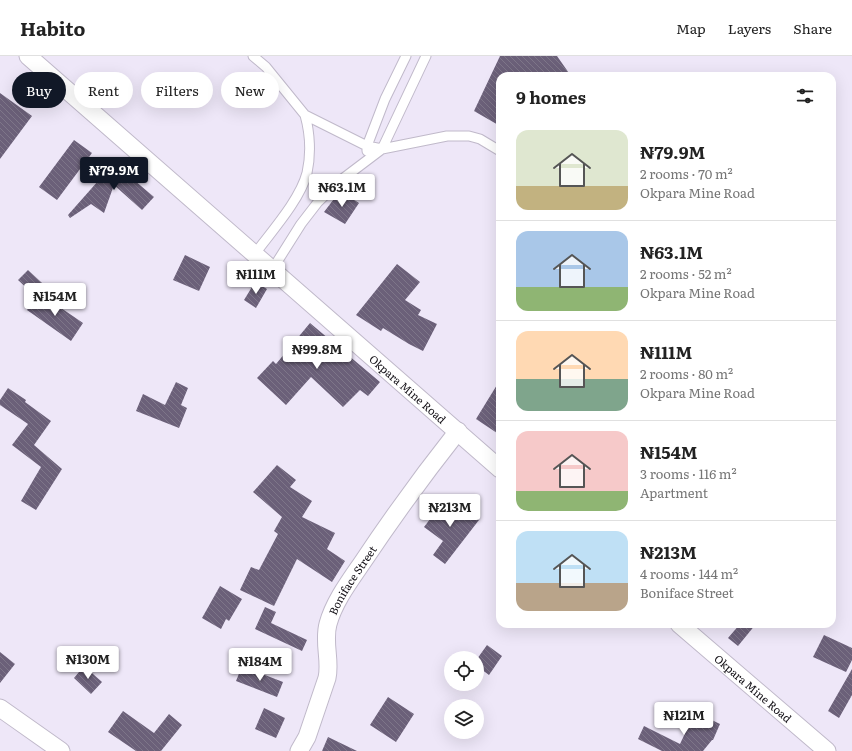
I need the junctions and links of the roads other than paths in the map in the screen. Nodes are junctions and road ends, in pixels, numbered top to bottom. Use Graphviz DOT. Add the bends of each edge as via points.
graph roads {
  1 [pos="28,56"];
  2 [pos="254,56"];
  3 [pos="406,56"];
  4 [pos="426,56"];
  5 [pos="305,115"];
  6 [pos="367,146"];
  7 [pos="496,148"];
  8 [pos="382,149"];
  9 [pos="367,160"];
  10 [pos="254,255"];
  11 [pos="272,270"];
  12 [pos="458,431"];
  13 [pos="496,465"];
  14 [pos="684,628"];
  15 [pos="0,708"];
  16 [pos="61,751"];
  17 [pos="299,751"];
  18 [pos="827,751"];
  1 -- 10 [label="street, Okpara Mine Road"];
  2 -- 5 [label="lane"];
  3 -- 6 [label="lane" via="385,99"];
  4 -- 8 [label="lane"];
  5 -- 6 [label="lane"];
  5 -- 10 [label="lane" via="309,130 307,172 302,187"];
  6 -- 8 [label="lane"];
  6 -- 9 [label="lane"];
  7 -- 8 [label="lane" via="469,136 447,136"];
  8 -- 9 [label="lane"];
  9 -- 11 [label="lane" via="318,202"];
  10 -- 11 [label="street, Okpara Mine Road"];
  11 -- 12 [label="street, Okpara Mine Road"];
  12 -- 13 [label="street, Okpara Mine Road"];
  12 -- 17 [label="street, Boniface Street" via="376,542 333,610 326,635 329,670"];
  14 -- 18 [label="street, Okpara Mine Road"];
  15 -- 16 [label="street"];
}
